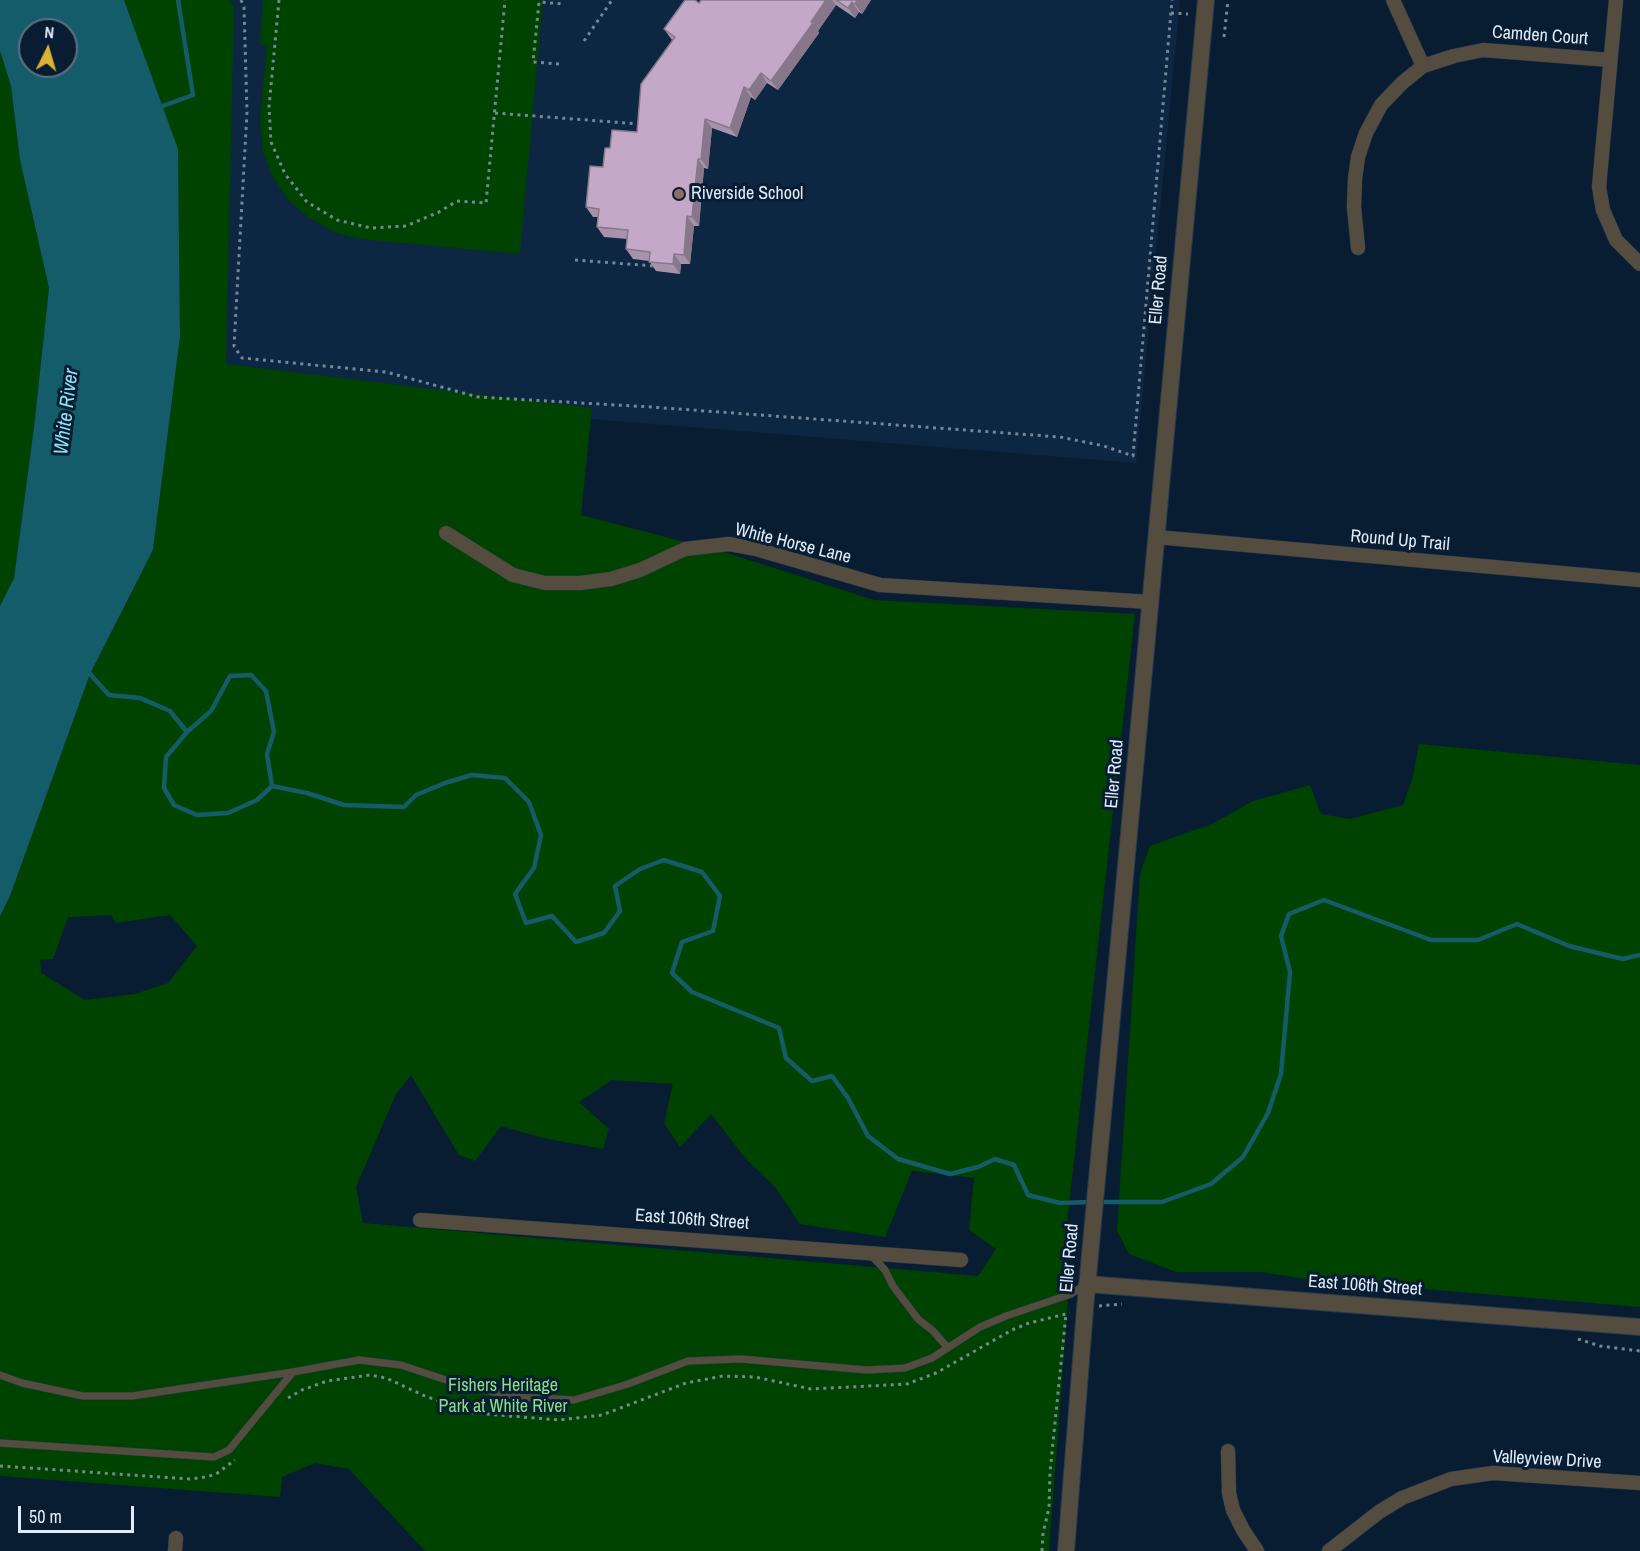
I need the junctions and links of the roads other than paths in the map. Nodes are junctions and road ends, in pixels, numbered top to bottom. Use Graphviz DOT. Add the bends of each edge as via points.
graph roads {
  1 [pos="1206,0"];
  2 [pos="1393,0"];
  3 [pos="1616,0"];
  4 [pos="1610,60"];
  5 [pos="1423,66"];
  6 [pos="1358,248"];
  7 [pos="1640,264"];
  8 [pos="446,533"];
  9 [pos="1156,537"];
  10 [pos="1640,580"];
  11 [pos="1150,602"];
  12 [pos="420,1220"];
  13 [pos="869,1253"];
  14 [pos="961,1260"];
  15 [pos="1088,1284"];
  16 [pos="1640,1327"];
  17 [pos="948,1347"];
  18 [pos="293,1372"];
  19 [pos="0,1375"];
  20 [pos="0,1443"];
  21 [pos="1228,1451"];
  22 [pos="1640,1483"];
  23 [pos="1066,1551"];
  24 [pos="1257,1551"];
  25 [pos="1329,1551"];
  1 -- 9 [label="street, Eller Road"];
  2 -- 5 [label="street"];
  3 -- 4 [label="street"];
  4 -- 5 [label="street, Camden Court" via="1483,50"];
  4 -- 7 [label="street" via="1599,187 1603,210 1616,240"];
  5 -- 6 [label="street, Camden Court" via="1381,105 1366,133 1355,179"];
  8 -- 11 [label="street, White Horse Lane" via="513,575 545,583 611,579 685,549 729,544 880,585"];
  9 -- 10 [label="street, Round Up Trail"];
  9 -- 11 [label="street, Eller Road"];
  11 -- 15 [label="street, Eller Road"];
  12 -- 13 [label="street, East 106th Street"];
  13 -- 14 [label="street, East 106th Street"];
  13 -- 17 [label="lane" via="918,1319"];
  15 -- 16 [label="street, East 106th Street"];
  15 -- 17 [label="lane" via="1071,1294 997,1319"];
  15 -- 23 [label="street, Eller Road"];
  17 -- 18 [label="lane" via="905,1368 867,1370 741,1359 688,1361 574,1400 518,1397 464,1386 401,1365 359,1360"];
  18 -- 19 [label="lane" via="132,1396 83,1396"];
  18 -- 20 [label="lane" via="229,1450 214,1457"];
  21 -- 24 [label="street" via="1228,1493 1243,1530"];
  22 -- 25 [label="street, Valleyview Drive" via="1493,1473 1451,1479 1402,1498"];
}
